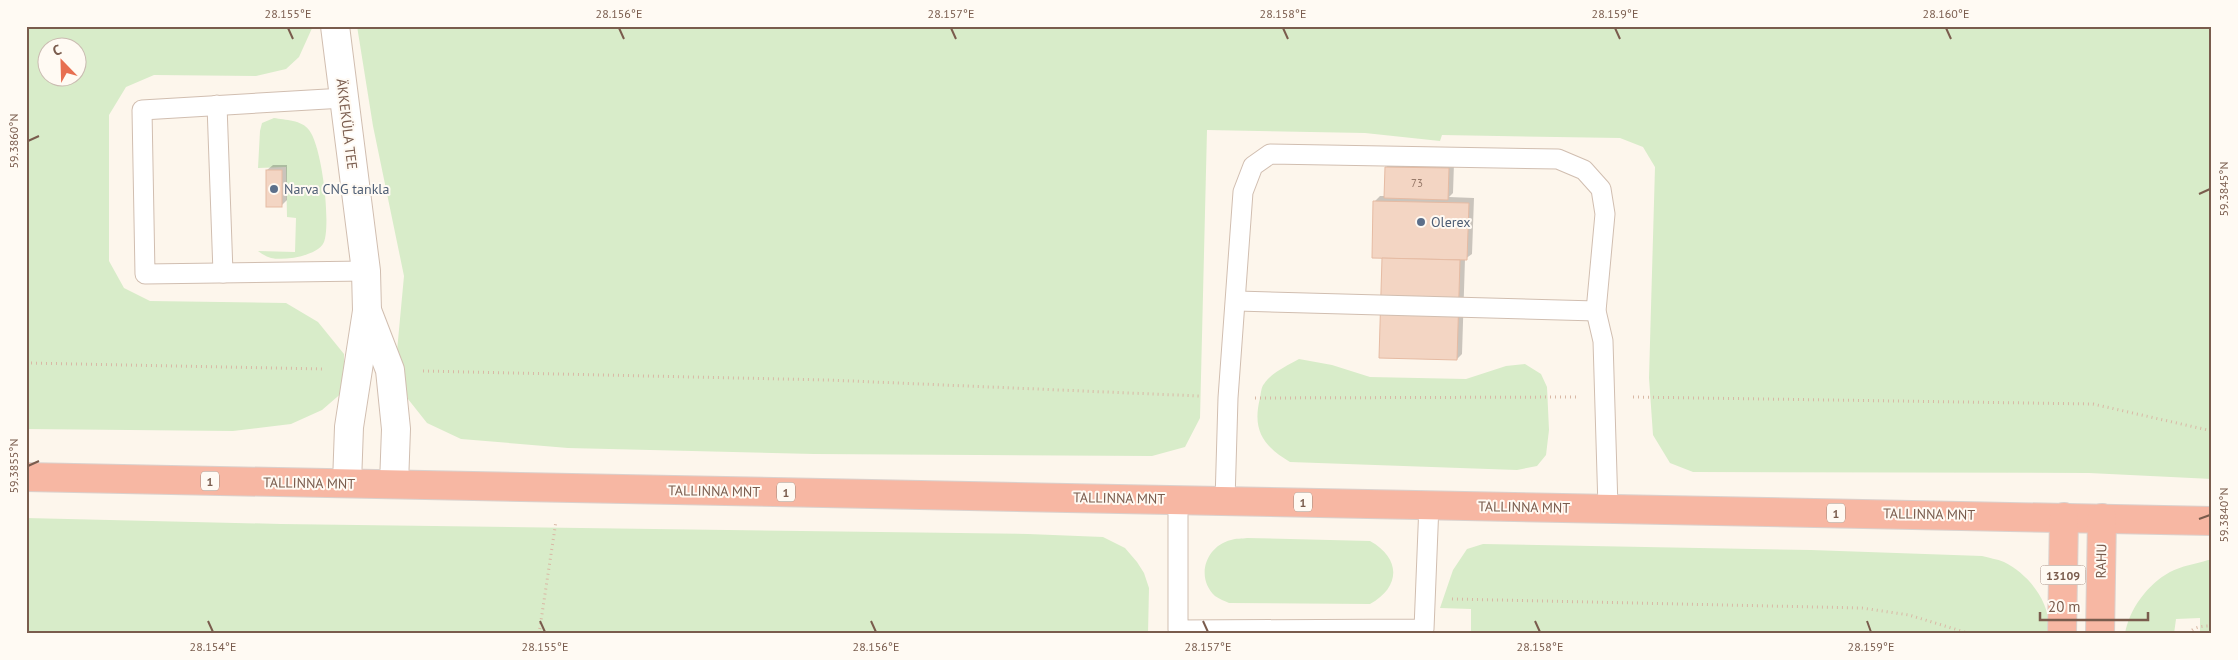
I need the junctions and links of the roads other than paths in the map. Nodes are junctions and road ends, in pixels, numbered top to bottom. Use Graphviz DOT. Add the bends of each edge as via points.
graph roads {
  1 [pos="335,26"];
  2 [pos="344,98"];
  3 [pos="217,105"];
  4 [pos="366,271"];
  5 [pos="223,272"];
  6 [pos="1237,301"];
  7 [pos="367,311"];
  8 [pos="1596,311"];
  9 [pos="26,477"];
  10 [pos="346,483"];
  11 [pos="394,484"];
  12 [pos="1178,500"];
  13 [pos="1225,500"];
  14 [pos="1429,504"];
  15 [pos="1608,508"];
  16 [pos="2064,517"];
  17 [pos="2102,518"];
  18 [pos="2212,520"];
  19 [pos="1424,631"];
  20 [pos="1178,632"];
  21 [pos="2062,634"];
  22 [pos="2100,634"];
  1 -- 2 [label="street, ÄKKEKÜLA TEE"];
  2 -- 3 [label="lane"];
  2 -- 4 [label="street, ÄKKEKÜLA TEE"];
  3 -- 5 [label="lane"];
  3 -- 5 [label="lane" via="142,110 144,274"];
  4 -- 5 [label="lane"];
  4 -- 7 [label="street, ÄKKEKÜLA TEE"];
  6 -- 8 [label="lane"];
  6 -- 8 [label="lane" via="1243,192 1253,166 1270,154 1558,159 1584,170 1601,189 1605,214"];
  6 -- 13 [label="lane" via="1228,398"];
  7 -- 10 [label="street, ÄKKEKÜLA TEE" via="349,427"];
  7 -- 11 [label="street, ÄKKEKÜLA TEE" via="390,370 396,429"];
  8 -- 15 [label="lane" via="1603,341"];
  9 -- 10 [label="highway, TALLINNA MNT / 1"];
  10 -- 11 [label="highway, TALLINNA MNT / 1"];
  11 -- 12 [label="highway, TALLINNA MNT / 1"];
  12 -- 13 [label="highway, TALLINNA MNT / 1"];
  12 -- 20 [label="lane"];
  13 -- 14 [label="highway, TALLINNA MNT / 1"];
  14 -- 15 [label="highway, TALLINNA MNT / 1"];
  14 -- 19 [label="lane"];
  15 -- 16 [label="highway, TALLINNA MNT / 1"];
  16 -- 17 [label="highway, TALLINNA MNT / 1"];
  16 -- 21 [label="highway, 13109"];
  17 -- 18 [label="highway, TALLINNA MNT / 1"];
  17 -- 22 [label="highway, RAHU / 13109"];
  19 -- 20 [label="lane"];
}
